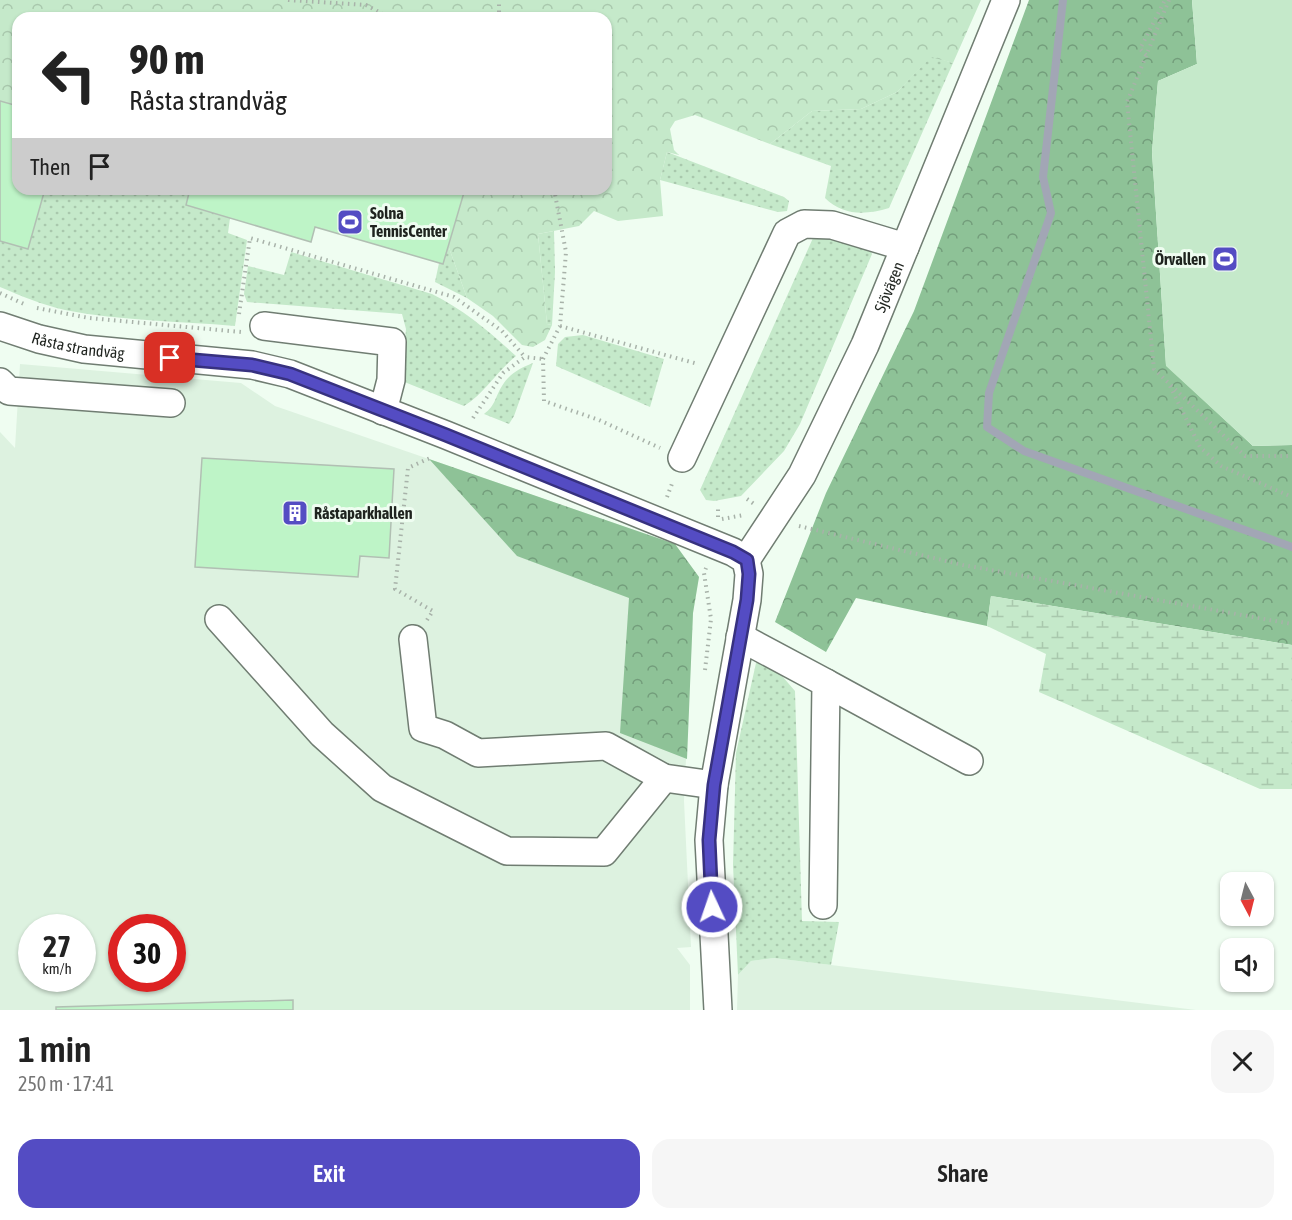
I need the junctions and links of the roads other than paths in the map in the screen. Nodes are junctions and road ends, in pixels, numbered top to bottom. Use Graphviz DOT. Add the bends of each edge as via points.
graph roads {
  1 [pos="1006,0"];
  2 [pos="905,247"];
  3 [pos="251,322"];
  4 [pos="0,326"];
  5 [pos="0,382"];
  6 [pos="171,403"];
  7 [pos="384,411"];
  8 [pos="682,458"];
  9 [pos="747,560"];
  10 [pos="219,619"];
  11 [pos="740,637"];
  12 [pos="413,639"];
  13 [pos="826,682"];
  14 [pos="969,761"];
  15 [pos="664,778"];
  16 [pos="714,785"];
  17 [pos="823,905"];
  18 [pos="718,1010"];
  1 -- 2 [label="street, Sjövägen"];
  2 -- 8 [label="street" via="832,225 804,225 787,233"];
  2 -- 9 [label="street, Sjövägen" via="865,345 806,467"];
  3 -- 7 [label="street" via="392,342 391,380"];
  4 -- 7 [label="street, Råsta strandväg" via="84,349 252,365 290,374"];
  5 -- 6 [label="street" via="9,391"];
  7 -- 9 [label="street, Råsta strandväg"];
  9 -- 11 [label="street" via="748,591"];
  10 -- 15 [label="street" via="322,734 382,788 507,850 604,852"];
  11 -- 13 [label="street"];
  11 -- 16 [label="street"];
  12 -- 15 [label="street" via="423,728 446,735 478,753 606,746"];
  13 -- 14 [label="street"];
  13 -- 17 [label="street"];
  15 -- 16 [label="street"];
  16 -- 18 [label="street" via="709,840"];
}
